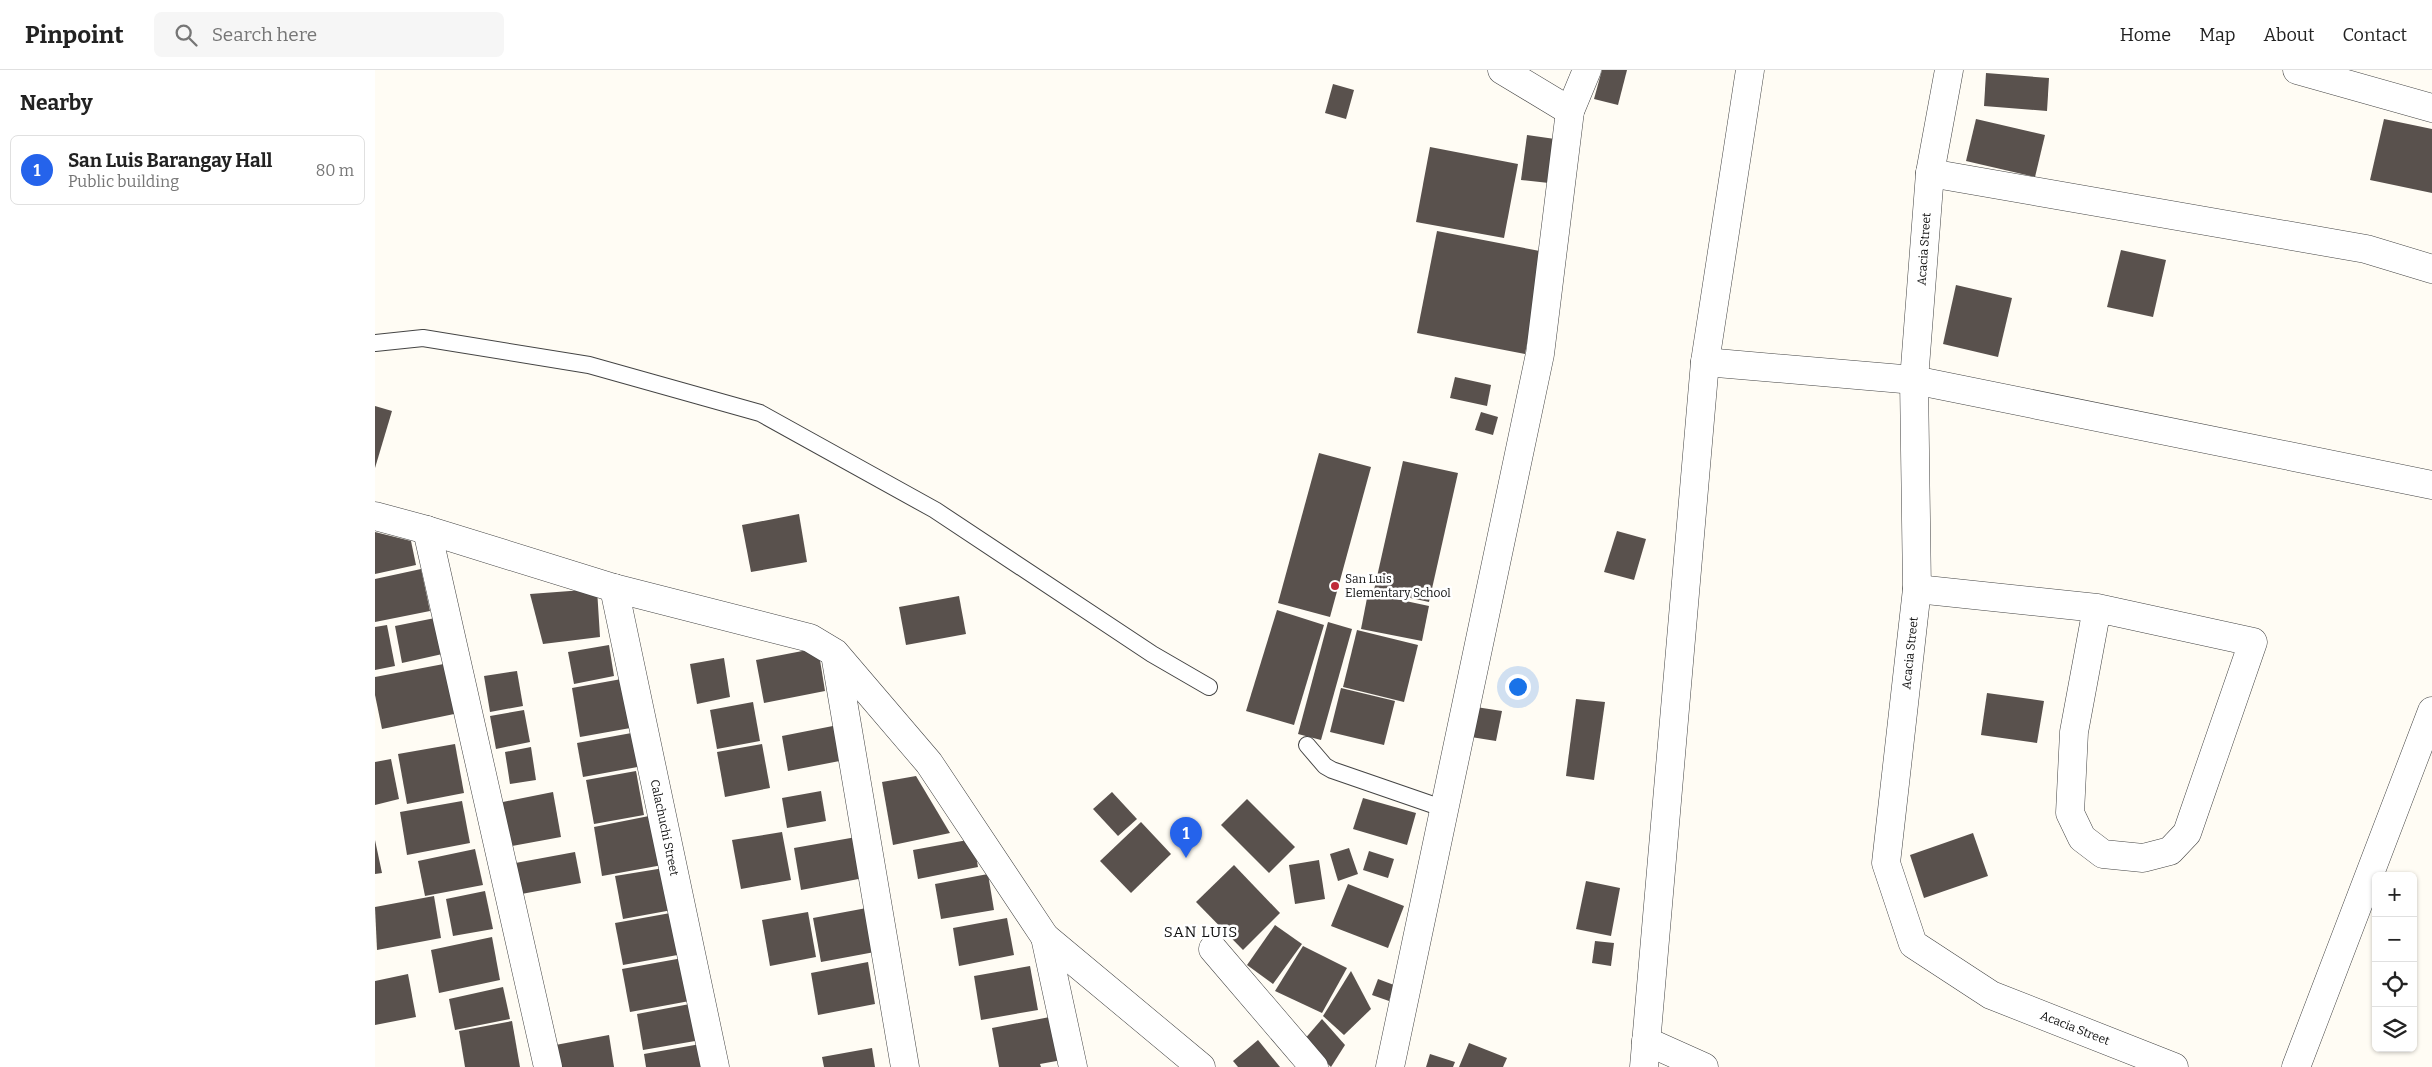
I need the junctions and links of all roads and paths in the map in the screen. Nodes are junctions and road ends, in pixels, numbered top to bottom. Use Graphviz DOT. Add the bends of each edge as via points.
graph roads {
  1 [pos="1502,70"];
  2 [pos="1587,70"];
  3 [pos="1750,70"];
  4 [pos="1949,70"];
  5 [pos="2297,70"];
  6 [pos="2432,108"];
  7 [pos="1571,111"];
  8 [pos="1930,173"];
  9 [pos="2432,269"];
  10 [pos="375,343"];
  11 [pos="1705,362"];
  12 [pos="1914,380"];
  13 [pos="2432,485"];
  14 [pos="375,516"];
  15 [pos="427,530"];
  16 [pos="614,588"];
  17 [pos="1917,589"];
  18 [pos="2097,608"];
  19 [pos="835,653"];
  20 [pos="1209,687"];
  21 [pos="2432,711"];
  22 [pos="1307,745"];
  23 [pos="1445,809"];
  24 [pos="1045,937"];
  25 [pos="1213,949"];
  26 [pos="1645,1054"];
  27 [pos="548,1067"];
  28 [pos="715,1067"];
  29 [pos="905,1067"];
  30 [pos="1073,1067"];
  31 [pos="1201,1067"];
  32 [pos="1314,1067"];
  33 [pos="1390,1067"];
  34 [pos="1704,1067"];
  35 [pos="2174,1067"];
  36 [pos="2297,1067"];
  1 -- 7 [label="street"];
  2 -- 7 [label="street"];
  3 -- 11 [label="street"];
  4 -- 8 [label="street, Acacia Street"];
  5 -- 6 [label="street"];
  7 -- 23 [label="street" via="1540,354"];
  8 -- 9 [label="street" via="2367,249"];
  8 -- 12 [label="street, Acacia Street"];
  10 -- 20 [label="lane" via="423,338 589,365 760,412 935,510 1152,654"];
  11 -- 12 [label="street"];
  11 -- 26 [label="street"];
  12 -- 13 [label="street"];
  12 -- 17 [label="street, Acacia Street"];
  14 -- 15 [label="street"];
  15 -- 16 [label="street"];
  15 -- 27 [label="street"];
  16 -- 19 [label="street" via="810,638"];
  16 -- 28 [label="street, Calachuchi Street"];
  17 -- 18 [label="street"];
  17 -- 35 [label="street, Acacia Street" via="1886,863 1913,944 1991,994"];
  18 -- 18 [label="street" via="2253,642 2187,834 2169,851 2143,858 2103,854 2082,838 2069,813 2074,732"];
  19 -- 24 [label="street" via="929,763"];
  19 -- 29 [label="street"];
  21 -- 36 [label="street"];
  22 -- 23 [label="lane" via="1332,770"];
  23 -- 33 [label="street"];
  24 -- 30 [label="street"];
  24 -- 31 [label="street"];
  25 -- 32 [label="street"];
  26 -- 34 [label="street"];
}
